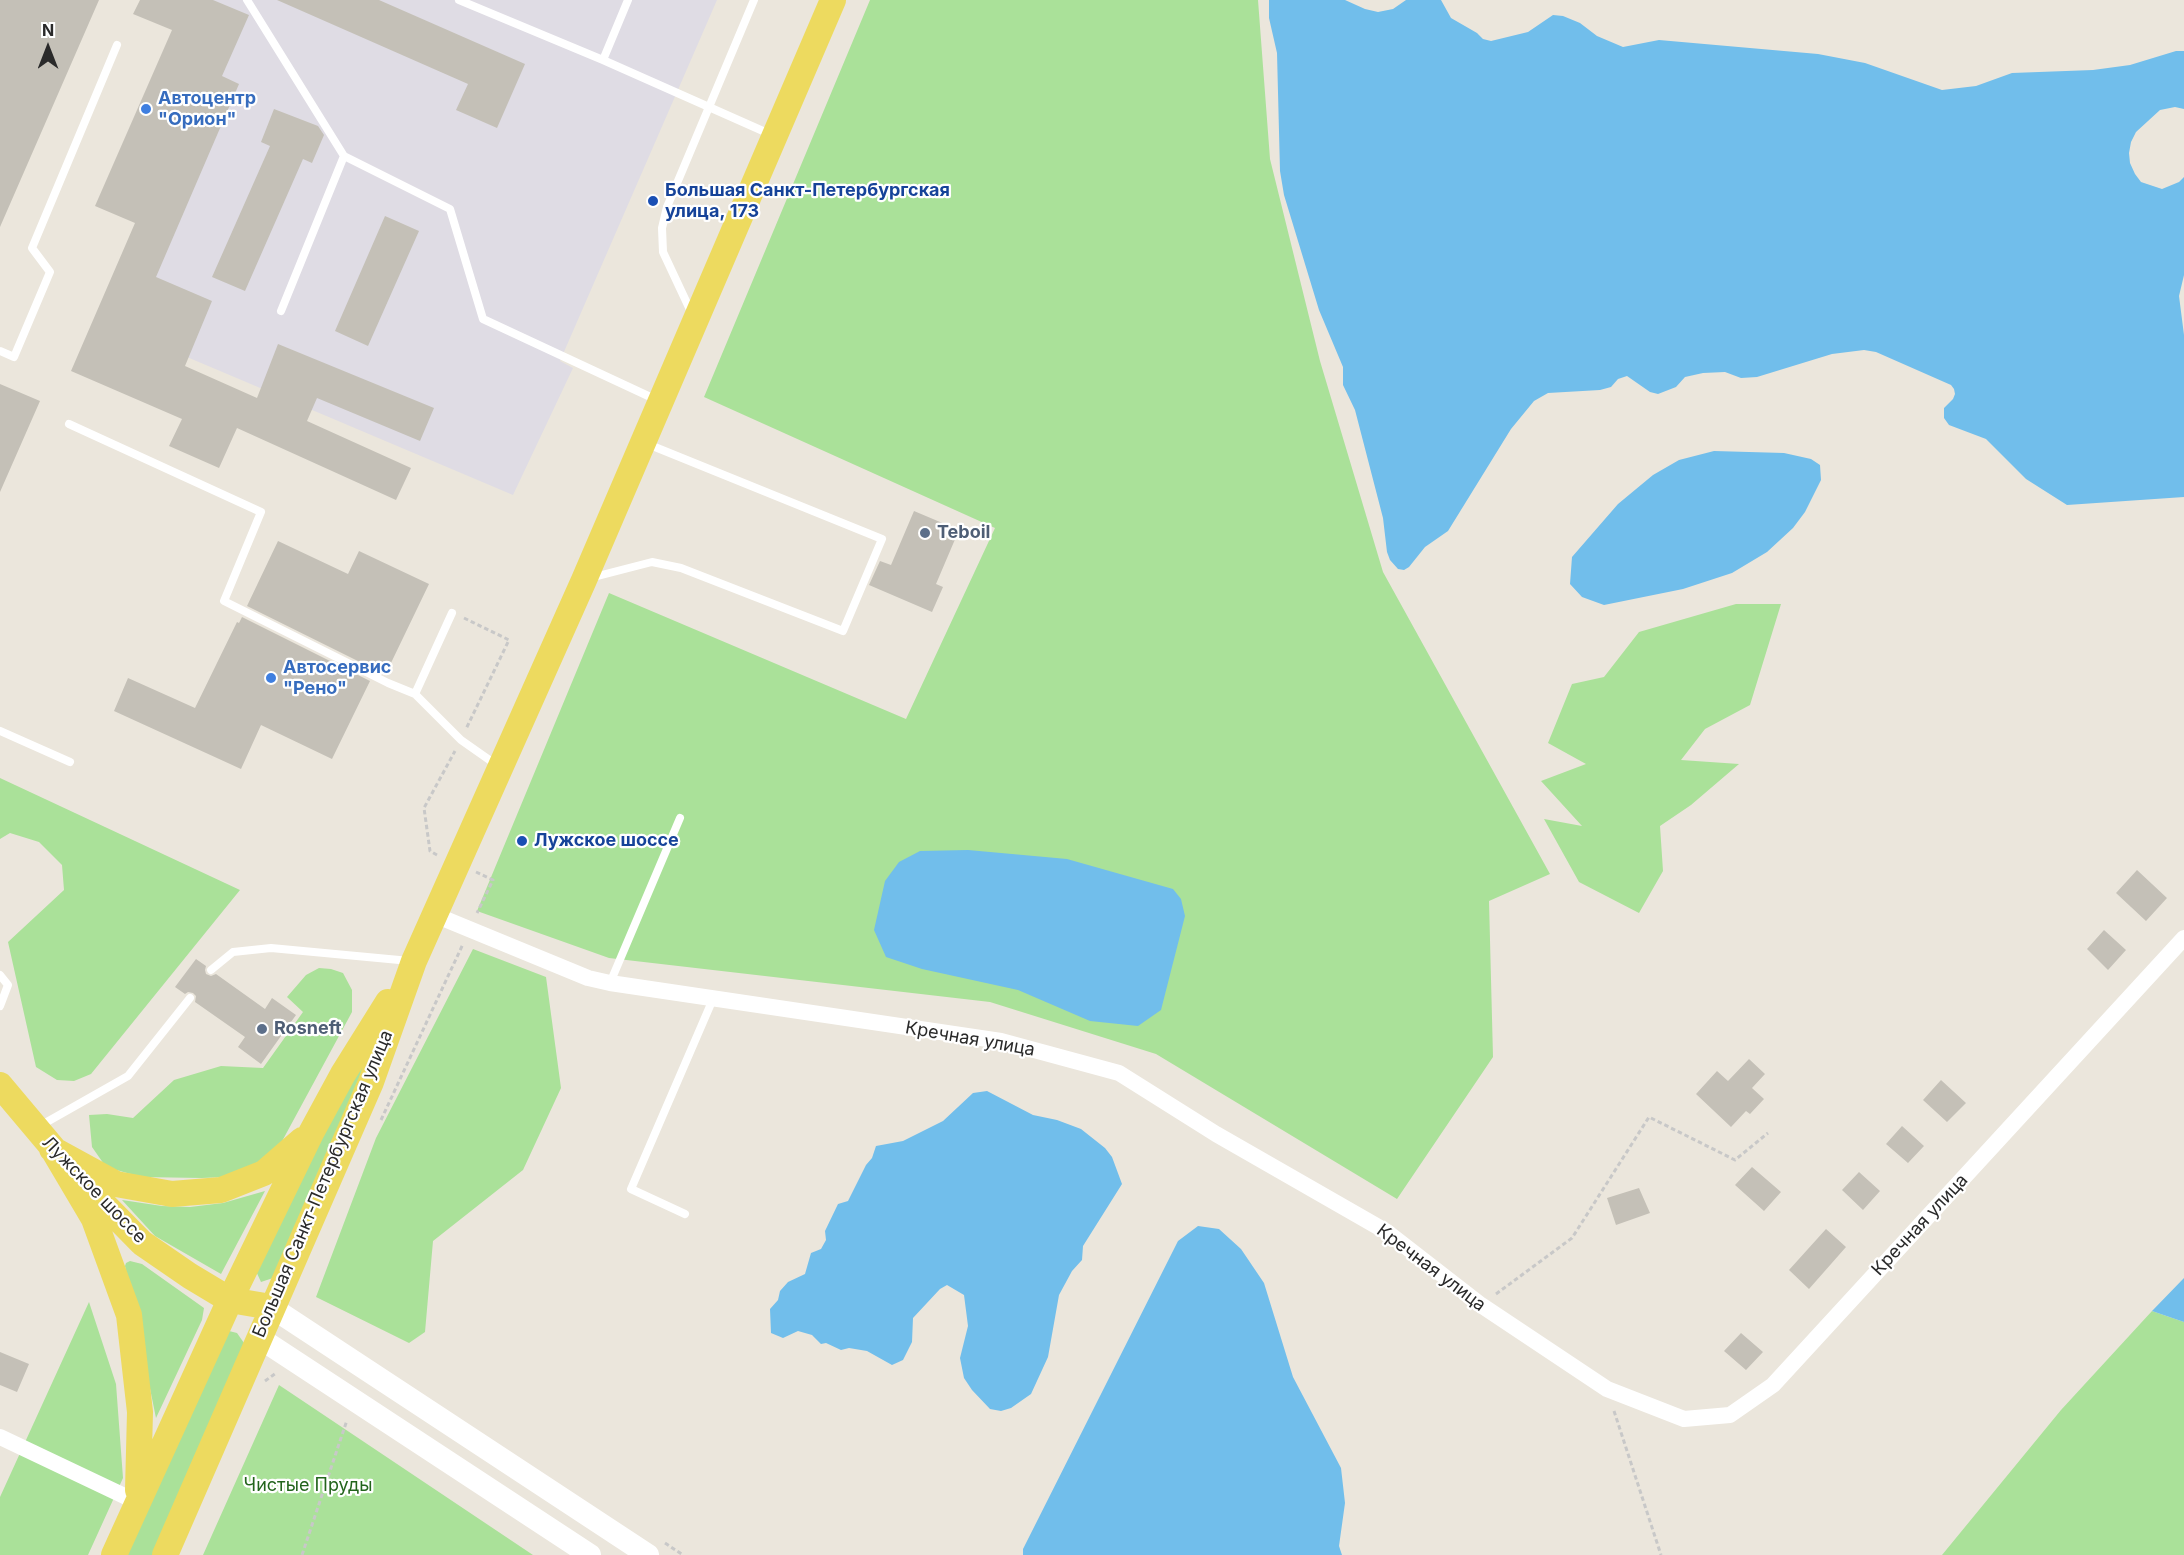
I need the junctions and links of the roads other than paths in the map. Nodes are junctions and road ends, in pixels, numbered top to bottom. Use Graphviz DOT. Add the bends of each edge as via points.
graph roads {
  1 [pos="247,0"];
  2 [pos="459,0"];
  3 [pos="628,0"];
  4 [pos="754,0"];
  5 [pos="833,0"];
  6 [pos="117,45"];
  7 [pos="603,60"];
  8 [pos="710,107"];
  9 [pos="775,136"];
  10 [pos="344,156"];
  11 [pos="281,311"];
  12 [pos="696,322"];
  13 [pos="0,351"];
  14 [pos="661,402"];
  15 [pos="69,424"];
  16 [pos="643,442"];
  17 [pos="584,580"];
  18 [pos="452,613"];
  19 [pos="415,694"];
  20 [pos="0,731"];
  21 [pos="70,762"];
  22 [pos="501,768"];
  23 [pos="680,818"];
  24 [pos="435,915"];
  25 [pos="2184,938"];
  26 [pos="414,961"];
  27 [pos="211,970"];
  28 [pos="0,975"];
  29 [pos="610,983"];
  30 [pos="190,998"];
  31 [pos="713,999"];
  32 [pos="0,1006"];
  33 [pos="0,1085"];
  34 [pos="35,1128"];
  35 [pos="311,1133"];
  36 [pos="52,1148"];
  37 [pos="685,1214"];
  38 [pos="230,1300"];
  39 [pos="271,1307"];
  40 [pos="258,1337"];
  41 [pos="0,1437"];
  42 [pos="137,1503"];
  43 [pos="114,1555"];
  44 [pos="165,1555"];
  45 [pos="590,1555"];
  46 [pos="648,1555"];
  1 -- 10 [label="lane"];
  2 -- 7 [label="lane"];
  3 -- 7 [label="lane"];
  4 -- 8 [label="lane"];
  5 -- 9 [label="main road"];
  6 -- 13 [label="lane" via="32,248 50,272 14,357"];
  7 -- 8 [label="lane"];
  8 -- 9 [label="lane"];
  8 -- 12 [label="lane" via="667,207 662,228 663,252"];
  9 -- 12 [label="main road"];
  10 -- 11 [label="lane"];
  10 -- 14 [label="lane" via="450,209 483,319"];
  12 -- 14 [label="main road"];
  14 -- 16 [label="main road"];
  15 -- 19 [label="lane" via="261,512 224,601"];
  16 -- 17 [label="main road"];
  16 -- 17 [label="lane" via="882,539 843,631 681,568 652,562"];
  17 -- 22 [label="main road"];
  18 -- 19 [label="lane"];
  19 -- 22 [label="lane" via="461,740"];
  20 -- 21 [label="lane"];
  22 -- 24 [label="main road"];
  23 -- 29 [label="lane"];
  24 -- 26 [label="main road"];
  24 -- 29 [label="street, Кречная улица" via="588,978"];
  25 -- 31 [label="street, Кречная улица" via="1773,1385 1730,1415 1684,1419 1607,1389 1480,1305 1387,1232 1119,1073 1001,1041"];
  26 -- 27 [label="lane" via="271,948 233,952"];
  26 -- 35 [label="main road, Большая Санкт-Петербургская улица"];
  26 -- 39 [label="main road, Большая Санкт-Петербургская улица" via="371,1082"];
  28 -- 32 [label="lane" via="8,985"];
  29 -- 31 [label="street, Кречная улица"];
  30 -- 34 [label="lane" via="128,1076"];
  31 -- 37 [label="lane" via="631,1189"];
  33 -- 34 [label="main road, Лужское шоссе"];
  34 -- 36 [label="main road, Лужское шоссе"];
  35 -- 36 [label="main road" via="264,1173 221,1190 172,1194 116,1184"];
  35 -- 38 [label="main road, Большая Санкт-Петербургская улица"];
  36 -- 38 [label="main road, Лужское шоссе" via="142,1243"];
  36 -- 42 [label="main road" via="94,1219 129,1315 140,1412"];
  38 -- 39 [label="main road, Лужское шоссе"];
  38 -- 40 [label="main road, Лужское шоссе"];
  38 -- 42 [label="main road, Большая Санкт-Петербургская улица"];
  39 -- 40 [label="main road, Большая Санкт-Петербургская улица"];
  39 -- 46 [label="main road"];
  40 -- 44 [label="main road, Большая Санкт-Петербургская улица"];
  40 -- 45 [label="main road"];
  41 -- 42 [label="street"];
  42 -- 43 [label="main road, Большая Санкт-Петербургская улица"];
}
